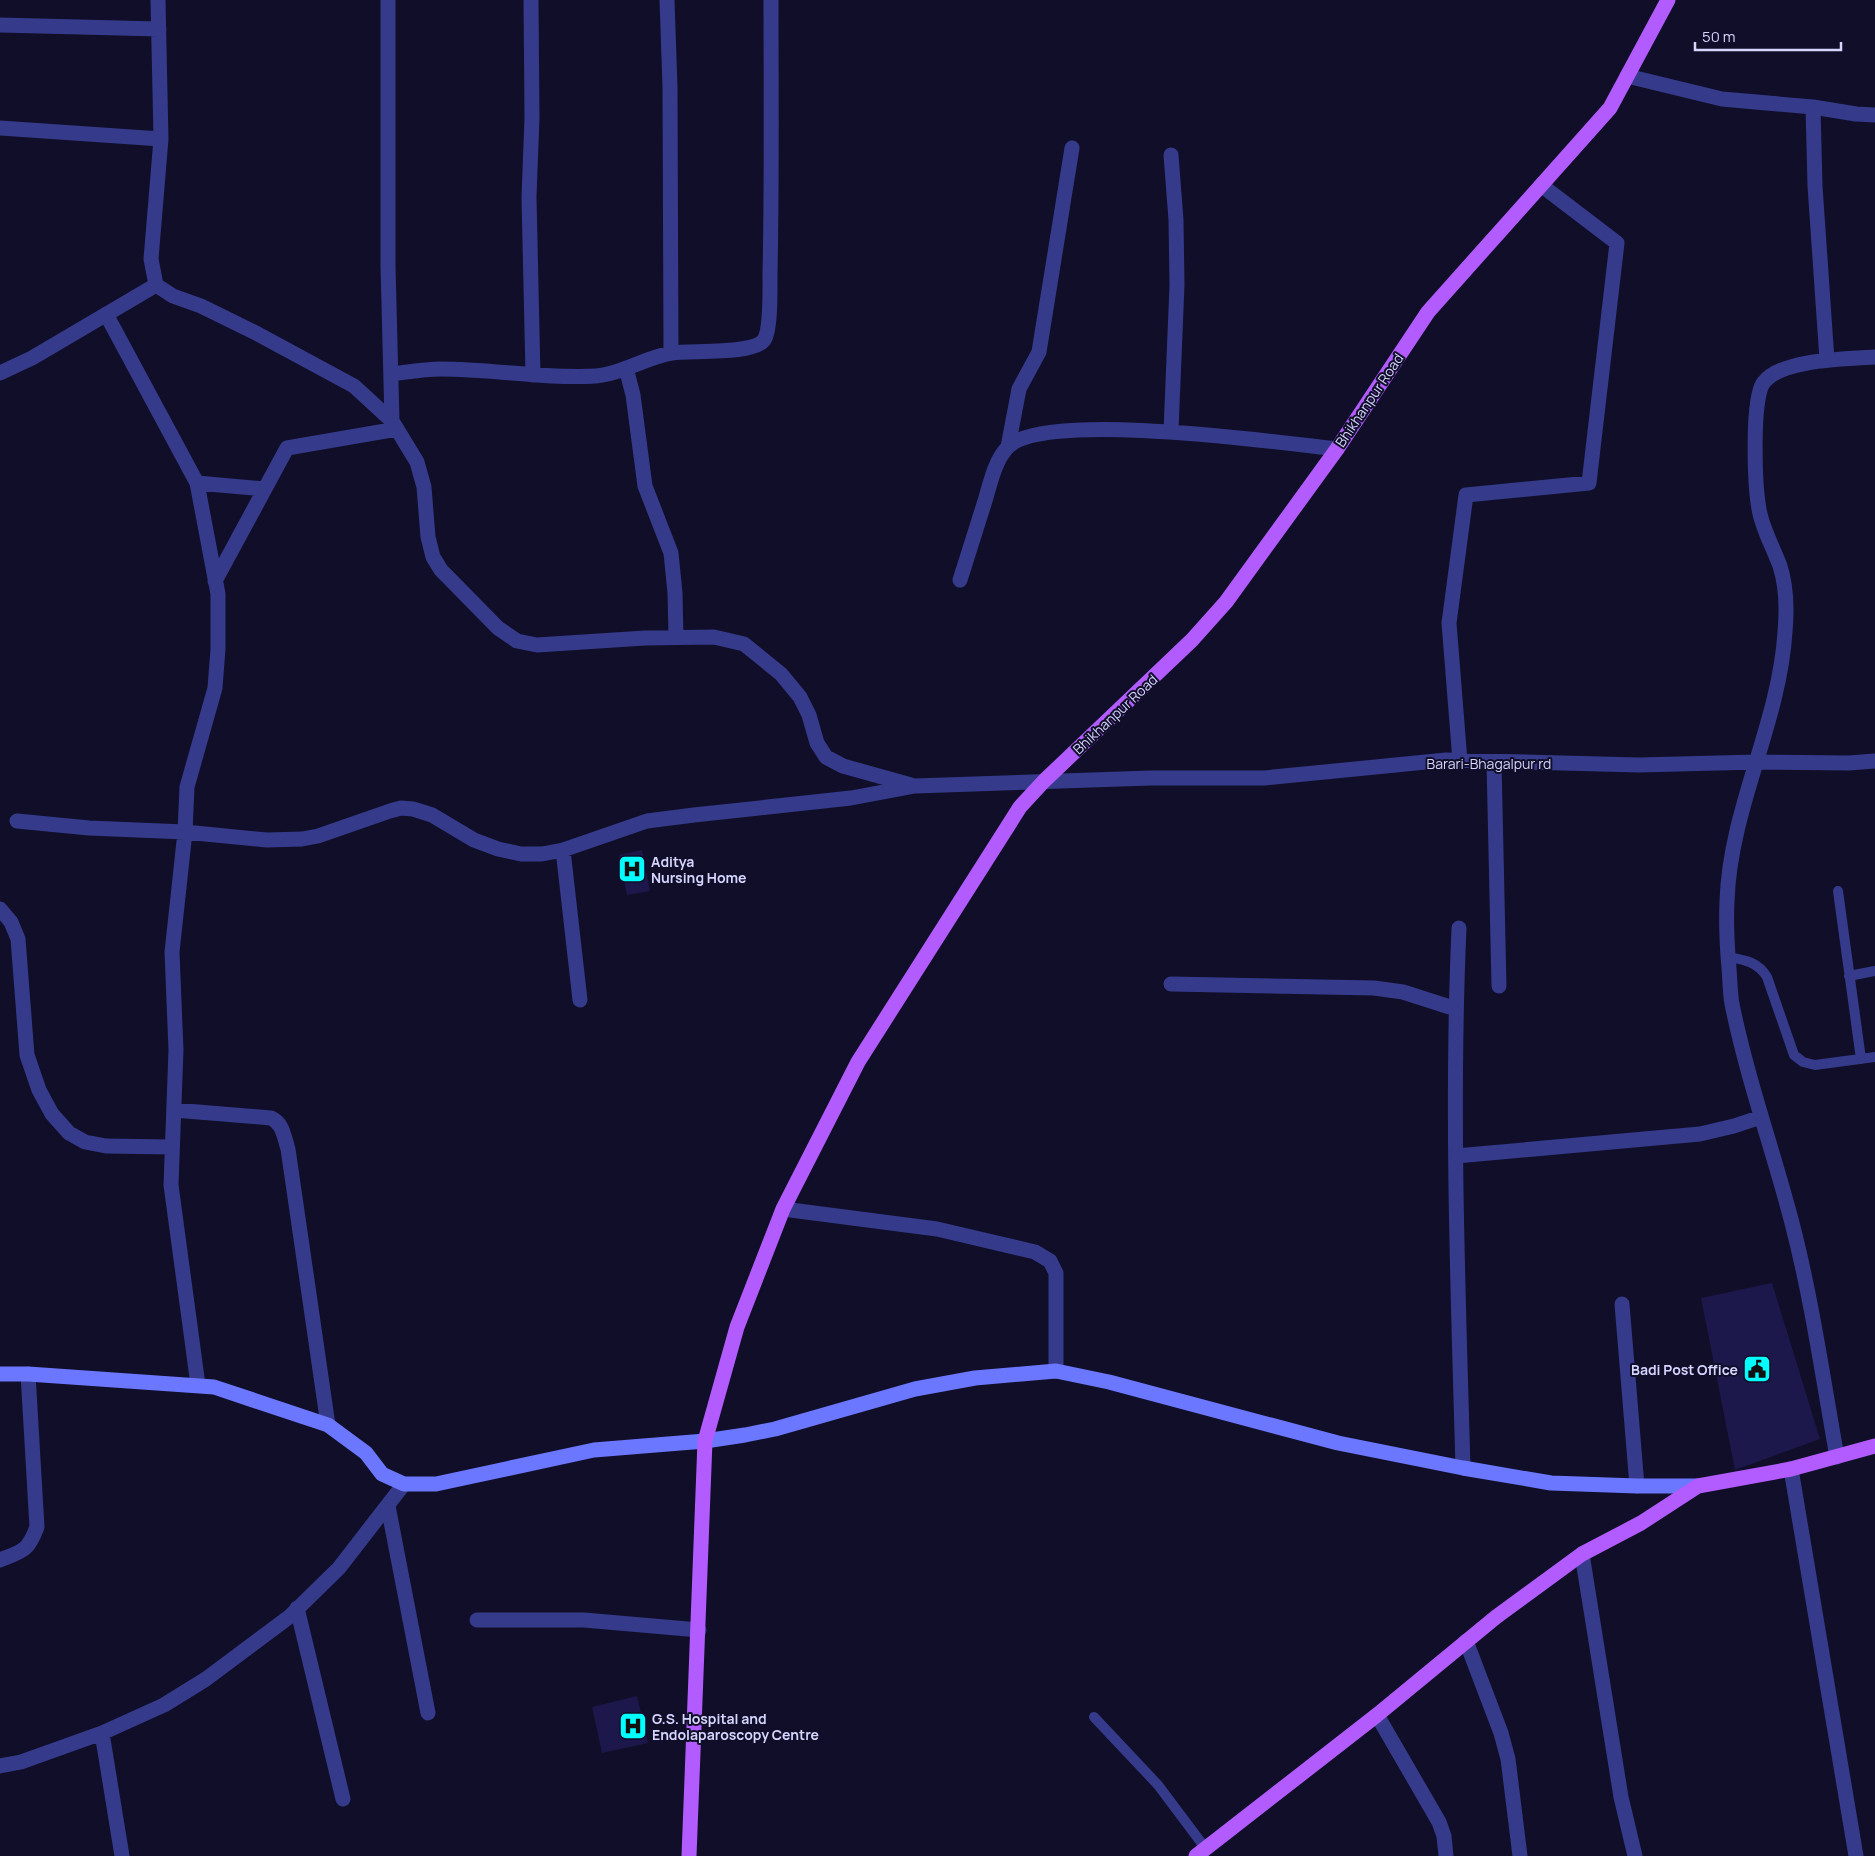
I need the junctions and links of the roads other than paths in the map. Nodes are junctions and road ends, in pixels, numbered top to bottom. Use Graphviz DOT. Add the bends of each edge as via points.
graph roads {
  1 [pos="158,0"];
  2 [pos="388,0"];
  3 [pos="531,0"];
  4 [pos="667,0"];
  5 [pos="771,0"];
  6 [pos="1668,0"];
  7 [pos="0,25"];
  8 [pos="159,30"];
  9 [pos="1627,76"];
  10 [pos="1813,107"];
  11 [pos="1875,115"];
  12 [pos="0,128"];
  13 [pos="161,139"];
  14 [pos="1072,148"];
  15 [pos="1171,155"];
  16 [pos="1541,185"];
  17 [pos="156,285"];
  18 [pos="106,314"];
  19 [pos="671,353"];
  20 [pos="1875,357"];
  21 [pos="1827,360"];
  22 [pos="626,368"];
  23 [pos="0,372"];
  24 [pos="392,374"];
  25 [pos="533,375"];
  26 [pos="394,425"];
  27 [pos="1171,431"];
  28 [pos="1008,446"];
  29 [pos="1337,449"];
  30 [pos="196,483"];
  31 [pos="264,489"];
  32 [pos="960,580"];
  33 [pos="215,581"];
  34 [pos="676,638"];
  35 [pos="1460,761"];
  36 [pos="1875,761"];
  37 [pos="1494,762"];
  38 [pos="1757,762"];
  39 [pos="1044,781"];
  40 [pos="915,786"];
  41 [pos="17,821"];
  42 [pos="184,832"];
  43 [pos="563,850"];
  44 [pos="1838,891"];
  45 [pos="0,909"];
  46 [pos="1459,928"];
  47 [pos="1728,957"];
  48 [pos="1875,970"];
  49 [pos="1849,976"];
  50 [pos="1171,984"];
  51 [pos="1499,986"];
  52 [pos="580,1000"];
  53 [pos="1456,1009"];
  54 [pos="1875,1057"];
  55 [pos="1861,1059"];
  56 [pos="174,1110"];
  57 [pos="1761,1117"];
  58 [pos="172,1147"];
  59 [pos="1456,1156"];
  60 [pos="783,1209"];
  61 [pos="1622,1304"];
  62 [pos="1056,1371"];
  63 [pos="0,1374"];
  64 [pos="28,1374"];
  65 [pos="198,1385"];
  66 [pos="328,1425"];
  67 [pos="706,1441"];
  68 [pos="1875,1447"];
  69 [pos="1837,1457"];
  70 [pos="1463,1468"];
  71 [pos="1790,1469"];
  72 [pos="404,1484"];
  73 [pos="1637,1486"];
  74 [pos="1698,1486"];
  75 [pos="388,1506"];
  76 [pos="1582,1554"];
  77 [pos="0,1560"];
  78 [pos="297,1608"];
  79 [pos="477,1620"];
  80 [pos="698,1630"];
  81 [pos="1466,1641"];
  82 [pos="428,1713"];
  83 [pos="1377,1715"];
  84 [pos="1094,1717"];
  85 [pos="102,1732"];
  86 [pos="0,1766"];
  87 [pos="343,1799"];
  88 [pos="1205,1854"];
  89 [pos="122,1856"];
  90 [pos="689,1856"];
  91 [pos="1446,1856"];
  92 [pos="1520,1856"];
  93 [pos="1635,1856"];
  94 [pos="1856,1856"];
  1 -- 8 [label="street"];
  2 -- 24 [label="street" via="388,256"];
  3 -- 25 [label="street"];
  4 -- 19 [label="street"];
  5 -- 19 [label="street" via="771,242 766,335 758,346 745,349"];
  6 -- 9 [label="main road, Bhikhanpur Road"];
  7 -- 8 [label="street"];
  8 -- 13 [label="street"];
  9 -- 10 [label="street" via="1722,99"];
  9 -- 16 [label="main road, Bhikhanpur Road" via="1610,108"];
  10 -- 11 [label="street"];
  10 -- 21 [label="street"];
  12 -- 13 [label="street"];
  13 -- 17 [label="street" via="151,259"];
  14 -- 28 [label="street" via="1039,352 1019,390"];
  15 -- 27 [label="street" via="1177,285"];
  16 -- 29 [label="main road, Bhikhanpur Road" via="1428,312"];
  16 -- 35 [label="street" via="1617,242 1589,483 1466,495 1449,623"];
  17 -- 18 [label="street"];
  17 -- 26 [label="street" via="173,296 256,333 354,386"];
  18 -- 23 [label="street" via="32,358"];
  18 -- 30 [label="street"];
  19 -- 22 [label="street"];
  20 -- 21 [label="street"];
  21 -- 38 [label="street" via="1777,372 1762,383 1758,401 1755,435 1759,510 1781,569 1786,601 1782,656"];
  22 -- 25 [label="street" via="597,376"];
  22 -- 34 [label="street" via="633,395 645,486 671,553"];
  24 -- 25 [label="street" via="440,369"];
  24 -- 26 [label="street"];
  26 -- 31 [label="street" via="287,448"];
  26 -- 34 [label="street" via="418,462 433,557 441,570 498,628 517,641 537,646"];
  27 -- 28 [label="street" via="1085,430 1037,434"];
  27 -- 29 [label="street"];
  28 -- 32 [label="street" via="993,475"];
  29 -- 39 [label="main road, Bhikhanpur Road" via="1226,602 1192,640"];
  30 -- 31 [label="street"];
  30 -- 33 [label="street"];
  31 -- 33 [label="street"];
  33 -- 42 [label="street" via="218,649 215,688 187,786"];
  34 -- 40 [label="street" via="714,637 744,644 781,674 800,697 817,743 826,757 843,766"];
  35 -- 37 [label="street, Barari-Bhagalpur rd"];
  35 -- 39 [label="street, Barari-Bhagalpur rd" via="1264,778"];
  36 -- 38 [label="street, Barari-Bhagalpur rd"];
  37 -- 38 [label="street, Barari-Bhagalpur rd" via="1639,765"];
  37 -- 51 [label="street"];
  38 -- 47 [label="street" via="1742,807 1732,860 1727,898"];
  39 -- 40 [label="street, Barari-Bhagalpur rd"];
  39 -- 60 [label="main road, Bhikhanpur Road" via="1020,807 858,1062"];
  40 -- 43 [label="street" via="851,798 647,821"];
  41 -- 42 [label="street"];
  42 -- 43 [label="street" via="267,840 302,839 401,808 432,815 474,840 498,849 521,854"];
  42 -- 56 [label="street" via="172,952 176,1050"];
  43 -- 52 [label="street"];
  44 -- 49 [label="lane"];
  45 -- 58 [label="street" via="11,922 18,939 27,1055 39,1090 52,1114 69,1133 85,1142 106,1146"];
  46 -- 53 [label="street"];
  47 -- 55 [label="lane" via="1754,963 1767,977 1794,1055 1803,1062 1815,1065"];
  47 -- 57 [label="street" via="1731,1002"];
  48 -- 49 [label="lane"];
  49 -- 55 [label="lane"];
  50 -- 53 [label="street" via="1374,988 1403,992"];
  53 -- 59 [label="street"];
  54 -- 55 [label="lane"];
  56 -- 58 [label="street"];
  56 -- 66 [label="street" via="271,1118 281,1127 289,1159"];
  57 -- 59 [label="street" via="1700,1134"];
  57 -- 69 [label="street" via="1804,1272"];
  58 -- 65 [label="street" via="171,1186"];
  59 -- 70 [label="street"];
  60 -- 62 [label="street" via="938,1229 1035,1252 1050,1261 1056,1273"];
  60 -- 67 [label="main road, Bhikhanpur Road" via="737,1327"];
  61 -- 73 [label="street"];
  62 -- 67 [label="street" via="975,1378 915,1389 775,1429"];
  62 -- 70 [label="street" via="1338,1443"];
  63 -- 64 [label="street"];
  64 -- 65 [label="street"];
  64 -- 77 [label="street" via="37,1527 31,1543 20,1552"];
  65 -- 66 [label="street" via="214,1387"];
  66 -- 72 [label="street" via="366,1453 382,1474"];
  67 -- 72 [label="street" via="594,1450 436,1484"];
  67 -- 80 [label="main road, Bhikhanpur Road"];
  68 -- 69 [label="main road"];
  69 -- 71 [label="main road"];
  70 -- 73 [label="street" via="1552,1482"];
  71 -- 74 [label="main road"];
  71 -- 94 [label="street"];
  72 -- 75 [label="street"];
  73 -- 74 [label="street"];
  74 -- 76 [label="main road" via="1641,1523"];
  75 -- 78 [label="street" via="339,1568"];
  75 -- 82 [label="street"];
  76 -- 81 [label="main road"];
  76 -- 93 [label="street" via="1621,1797"];
  78 -- 85 [label="street" via="206,1679 164,1705"];
  78 -- 87 [label="street"];
  79 -- 80 [label="street" via="584,1620"];
  80 -- 90 [label="main road, Bhikhanpur Road"];
  81 -- 83 [label="main road"];
  81 -- 92 [label="street" via="1508,1758"];
  83 -- 88 [label="main road"];
  83 -- 91 [label="street" via="1439,1822"];
  84 -- 88 [label="lane" via="1158,1785"];
  85 -- 86 [label="street" via="21,1762"];
  85 -- 89 [label="street"];
}
